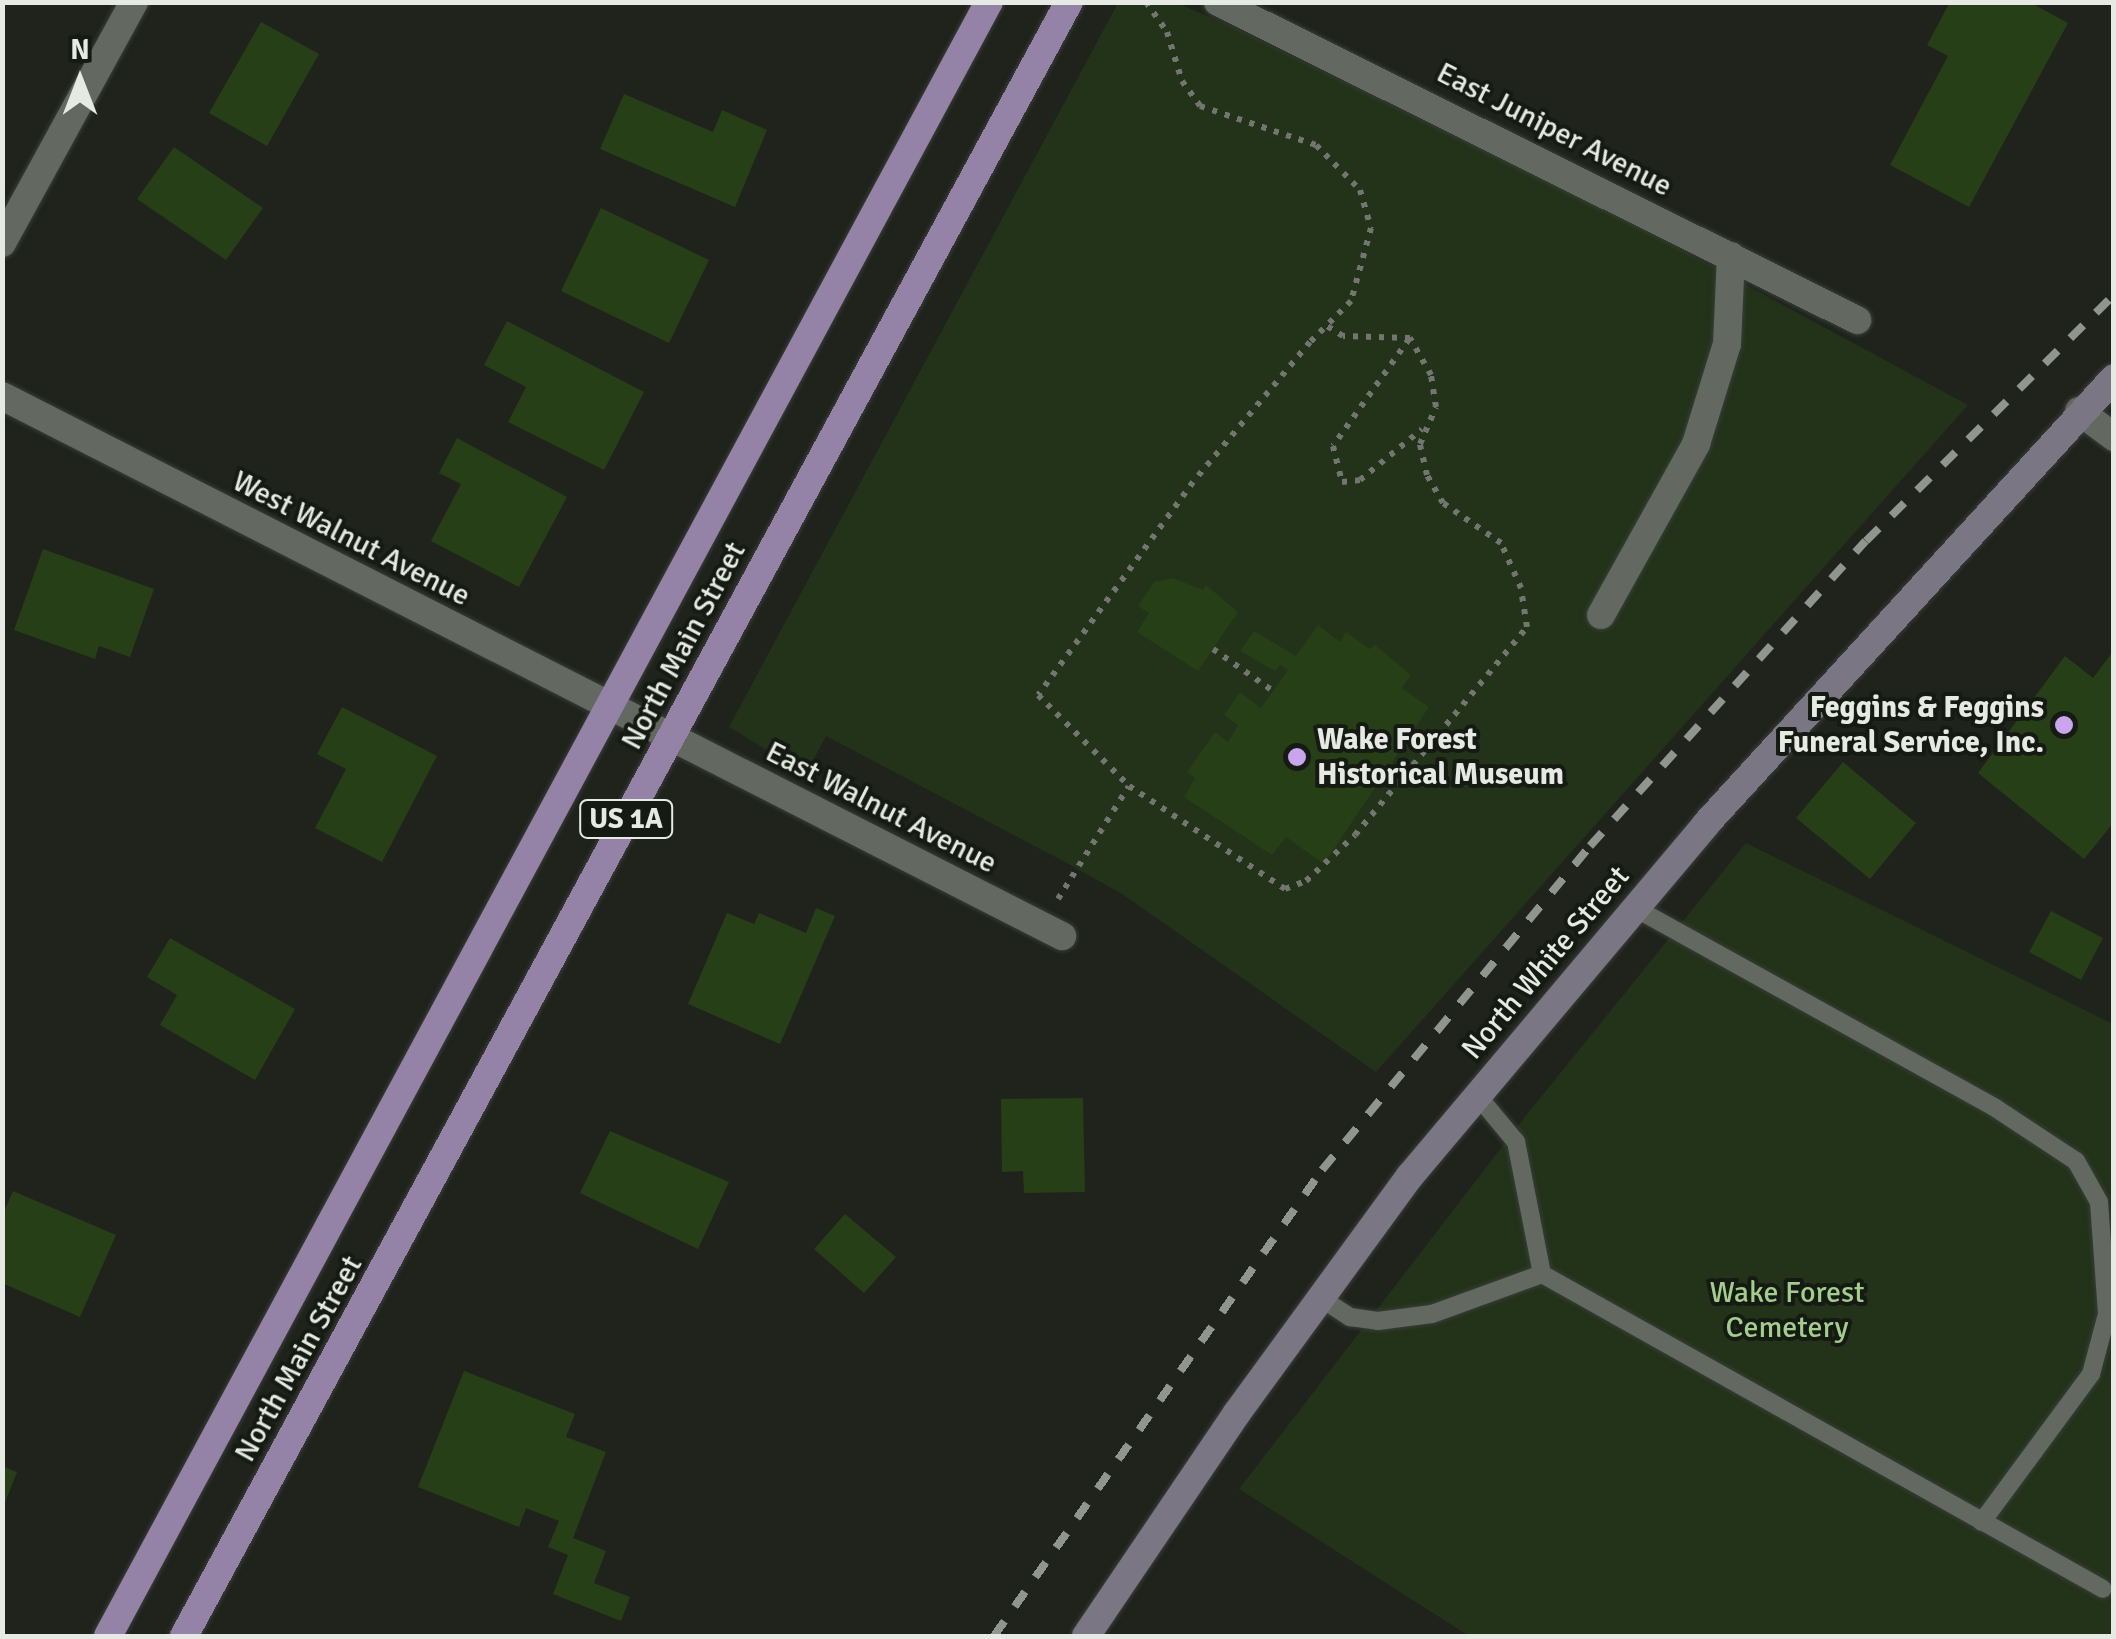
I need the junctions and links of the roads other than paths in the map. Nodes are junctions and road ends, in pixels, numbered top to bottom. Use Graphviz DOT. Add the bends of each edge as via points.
graph roads {
  1 [pos="134,2"];
  2 [pos="989,2"];
  3 [pos="1068,2"];
  4 [pos="1218,2"];
  5 [pos="2,243"];
  6 [pos="1730,256"];
  7 [pos="1858,320"];
  8 [pos="2114,378"];
  9 [pos="2,396"];
  10 [pos="2078,412"];
  11 [pos="2114,437"];
  12 [pos="1601,615"];
  13 [pos="608,707"];
  14 [pos="670,740"];
  15 [pos="1635,908"];
  16 [pos="1052,931"];
  17 [pos="1477,1095"];
  18 [pos="1542,1274"];
  19 [pos="1319,1297"];
  20 [pos="1982,1522"];
  21 [pos="2103,1589"];
  22 [pos="108,1636"];
  23 [pos="184,1636"];
  24 [pos="1086,1636"];
  1 -- 5 [label="street"];
  2 -- 13 [label="main road, North Main Street"];
  3 -- 14 [label="main road, North Main Street / US 1A"];
  4 -- 6 [label="street, East Juniper Avenue"];
  6 -- 7 [label="street, East Juniper Avenue"];
  6 -- 12 [label="street" via="1726,344 1696,444"];
  8 -- 10 [label="main road, North White Street"];
  9 -- 13 [label="street, West Walnut Avenue"];
  10 -- 11 [label="street"];
  10 -- 15 [label="main road, North White Street"];
  13 -- 14 [label="street, West Walnut Avenue"];
  13 -- 22 [label="main road, North Main Street"];
  14 -- 16 [label="street, East Walnut Avenue"];
  14 -- 23 [label="main road, North Main Street / US 1A"];
  15 -- 17 [label="main road, North White Street"];
  15 -- 20 [label="lane" via="1994,1106 2076,1161 2099,1202 2107,1314 2090,1374"];
  17 -- 18 [label="lane" via="1516,1142"];
  17 -- 19 [label="main road, North White Street"];
  18 -- 19 [label="lane" via="1432,1314 1378,1321 1350,1317"];
  18 -- 20 [label="lane"];
  19 -- 24 [label="main road, North White Street"];
  20 -- 21 [label="lane"];
}
